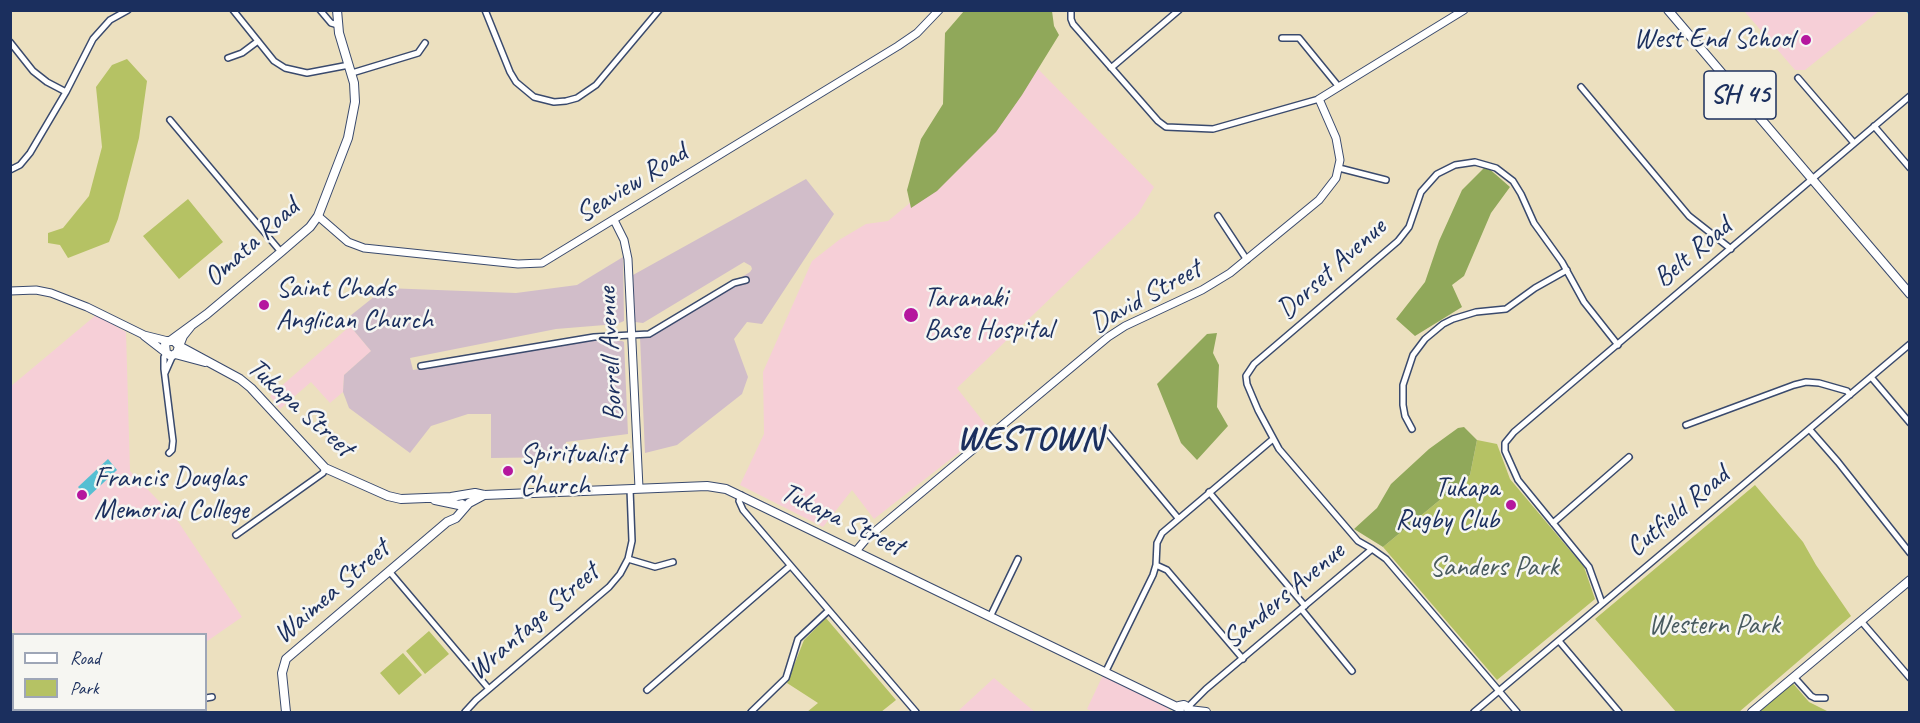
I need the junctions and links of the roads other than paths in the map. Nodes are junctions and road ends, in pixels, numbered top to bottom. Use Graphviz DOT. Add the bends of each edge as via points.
graph roads {
  1 [pos="128,10"];
  2 [pos="233,10"];
  3 [pos="320,10"];
  4 [pos="337,10"];
  5 [pos="485,10"];
  6 [pos="660,10"];
  7 [pos="939,10"];
  8 [pos="1071,10"];
  9 [pos="1179,10"];
  10 [pos="1464,10"];
  11 [pos="1668,10"];
  12 [pos="338,25"];
  13 [pos="1282,38"];
  14 [pos="258,41"];
  15 [pos="10,42"];
  16 [pos="425,43"];
  17 [pos="228,58"];
  18 [pos="1111,68"];
  19 [pos="350,69"];
  20 [pos="1798,78"];
  21 [pos="1339,87"];
  22 [pos="1581,87"];
  23 [pos="66,92"];
  24 [pos="1910,96"];
  25 [pos="1319,99"];
  26 [pos="170,120"];
  27 [pos="1874,126"];
  28 [pos="1854,143"];
  29 [pos="1339,168"];
  30 [pos="1910,168"];
  31 [pos="10,170"];
  32 [pos="1386,180"];
  33 [pos="1812,180"];
  34 [pos="318,216"];
  35 [pos="1218,216"];
  36 [pos="614,220"];
  37 [pos="1731,249"];
  38 [pos="281,252"];
  39 [pos="1247,260"];
  40 [pos="1567,270"];
  41 [pos="746,279"];
  42 [pos="10,291"];
  43 [pos="1910,294"];
  44 [pos="191,326"];
  45 [pos="144,335"];
  46 [pos="631,336"];
  47 [pos="169,341"];
  48 [pos="1618,345"];
  49 [pos="1910,345"];
  50 [pos="172,352"];
  51 [pos="421,366"];
  52 [pos="1871,377"];
  53 [pos="1850,395"];
  54 [pos="1910,423"];
  55 [pos="1686,425"];
  56 [pos="1104,429"];
  57 [pos="1412,429"];
  58 [pos="1810,430"];
  59 [pos="1273,439"];
  60 [pos="169,453"];
  61 [pos="1629,456"];
  62 [pos="326,468"];
  63 [pos="634,489"];
  64 [pos="1209,492"];
  65 [pos="741,495"];
  66 [pos="431,498"];
  67 [pos="441,501"];
  68 [pos="461,502"];
  69 [pos="1178,518"];
  70 [pos="447,522"];
  71 [pos="1553,523"];
  72 [pos="236,535"];
  73 [pos="1372,549"];
  74 [pos="856,551"];
  75 [pos="1910,553"];
  76 [pos="628,559"];
  77 [pos="1018,560"];
  78 [pos="673,562"];
  79 [pos="1156,565"];
  80 [pos="790,566"];
  81 [pos="389,571"];
  82 [pos="1910,580"];
  83 [pos="1602,603"];
  84 [pos="1304,608"];
  85 [pos="828,611"];
  86 [pos="990,617"];
  87 [pos="1861,621"];
  88 [pos="1559,641"];
  89 [pos="1243,659"];
  90 [pos="1352,671"];
  91 [pos="1105,673"];
  92 [pos="1794,677"];
  93 [pos="1910,678"];
  94 [pos="489,689"];
  95 [pos="647,690"];
  96 [pos="1498,692"];
  97 [pos="212,697"];
  98 [pos="207,698"];
  99 [pos="1825,698"];
  100 [pos="1183,711"];
  101 [pos="286,712"];
  102 [pos="465,712"];
  103 [pos="755,712"];
  104 [pos="916,712"];
  105 [pos="1206,712"];
  106 [pos="1474,712"];
  107 [pos="1517,712"];
  108 [pos="1619,712"];
  109 [pos="1752,712"];
  1 -- 23 [label="street" via="110,20 93,39"];
  2 -- 14 [label="street"];
  3 -- 12 [label="street"];
  4 -- 12 [label="main road, Omata Road"];
  5 -- 6 [label="street" via="516,82 534,97 554,102 588,92"];
  7 -- 36 [label="street, Seaview Road" via="911,37"];
  8 -- 18 [label="street" via="1073,24"];
  9 -- 18 [label="street"];
  10 -- 21 [label="street"];
  11 -- 33 [label="main road, SH 45"];
  12 -- 19 [label="main road, Omata Road"];
  13 -- 21 [label="street" via="1299,38"];
  14 -- 17 [label="street"];
  14 -- 19 [label="street" via="280,65 299,73"];
  15 -- 23 [label="street" via="33,71"];
  16 -- 19 [label="street" via="418,52"];
  18 -- 25 [label="street" via="1158,121 1171,128 1213,129"];
  19 -- 34 [label="main road, Omata Road" via="355,93 352,121"];
  20 -- 28 [label="street"];
  21 -- 25 [label="street"];
  22 -- 37 [label="street" via="1689,216"];
  23 -- 31 [label="street" via="30,153 21,165"];
  24 -- 27 [label="street, Belt Road"];
  25 -- 29 [label="street" via="1340,151"];
  26 -- 38 [label="street"];
  27 -- 28 [label="street, Belt Road"];
  27 -- 30 [label="street"];
  28 -- 33 [label="street, Belt Road"];
  29 -- 32 [label="street"];
  29 -- 39 [label="street, David Street" via="1333,184 1319,200"];
  33 -- 37 [label="street, Belt Road"];
  33 -- 43 [label="main road, SH 45"];
  34 -- 36 [label="street, Seaview Road" via="356,246 526,265 550,259"];
  34 -- 38 [label="main road, Omata Road"];
  35 -- 39 [label="street"];
  36 -- 46 [label="street, Borrell Avenue" via="626,246"];
  37 -- 48 [label="street, Belt Road"];
  38 -- 44 [label="main road, Omata Road"];
  39 -- 74 [label="street, David Street" via="1216,283 1116,331"];
  40 -- 48 [label="street, Dorset Avenue" via="1584,302"];
  40 -- 57 [label="street" via="1506,309 1453,319 1425,339 1413,355 1403,385 1402,405"];
  40 -- 59 [label="street, Dorset Avenue" via="1534,223 1518,187 1505,173 1475,162 1443,170 1421,192 1409,227 1398,241 1247,372 1247,384"];
  41 -- 46 [label="street" via="734,282 655,331"];
  42 -- 45 [label="street, Tukapa Street" via="51,293"];
  44 -- 47 [label="main road, Omata Road"];
  44 -- 50 [label="main road, Omata Road"];
  45 -- 47 [label="street, Tukapa Street"];
  45 -- 50 [label="street, Tukapa Street"];
  46 -- 51 [label="street" via="594,337"];
  46 -- 63 [label="street, Borrell Avenue"];
  47 -- 50 [label="main road" via="164,347"];
  47 -- 50 [label="main road" via="176,342"];
  48 -- 71 [label="street, Belt Road" via="1505,443 1518,480"];
  49 -- 52 [label="street, Cutfield Road"];
  50 -- 60 [label="street" via="165,375 173,441"];
  50 -- 62 [label="main road, Tukapa Street" via="227,371 251,388"];
  52 -- 53 [label="street, Cutfield Road"];
  52 -- 54 [label="street"];
  53 -- 55 [label="street" via="1806,382"];
  53 -- 58 [label="street, Cutfield Road"];
  56 -- 69 [label="street"];
  58 -- 75 [label="street"];
  58 -- 83 [label="street, Cutfield Road"];
  59 -- 64 [label="street"];
  59 -- 73 [label="street, Dorset Avenue" via="1358,541"];
  61 -- 71 [label="street"];
  62 -- 66 [label="main road, Tukapa Street" via="395,498"];
  62 -- 72 [label="street"];
  63 -- 65 [label="main road, Tukapa Street" via="707,486"];
  63 -- 68 [label="main road, Tukapa Street" via="484,495"];
  63 -- 76 [label="street, Wrantage Street"];
  64 -- 69 [label="street"];
  64 -- 84 [label="street"];
  65 -- 74 [label="main road, Tukapa Street"];
  65 -- 80 [label="street" via="743,510"];
  66 -- 67 [label="main road, Tukapa Street"];
  66 -- 68 [label="main road, Tukapa Street"];
  67 -- 68 [label="main road, Tukapa Street"];
  67 -- 70 [label="main road" via="447,509"];
  68 -- 70 [label="main road, Waimea Street"];
  69 -- 79 [label="street" via="1158,538"];
  70 -- 81 [label="main road, Waimea Street"];
  71 -- 83 [label="street" via="1589,567"];
  73 -- 84 [label="street, Sanders Avenue"];
  73 -- 96 [label="street, Sanders Avenue" via="1386,559"];
  74 -- 86 [label="main road, Tukapa Street"];
  76 -- 78 [label="street" via="655,567"];
  76 -- 94 [label="street, Wrantage Street" via="609,586"];
  77 -- 86 [label="street"];
  79 -- 89 [label="street" via="1167,570"];
  79 -- 91 [label="street"];
  80 -- 85 [label="street"];
  80 -- 95 [label="street"];
  81 -- 94 [label="street"];
  81 -- 101 [label="main road, Waimea Street" via="286,658 282,674"];
  82 -- 87 [label="main road"];
  83 -- 88 [label="street, Cutfield Road"];
  84 -- 89 [label="street, Sanders Avenue"];
  84 -- 90 [label="street"];
  85 -- 103 [label="street" via="798,639 786,678"];
  85 -- 104 [label="street"];
  86 -- 91 [label="main road, Tukapa Street"];
  87 -- 92 [label="main road"];
  87 -- 93 [label="street"];
  88 -- 96 [label="street, Cutfield Road"];
  88 -- 108 [label="street"];
  89 -- 100 [label="street, Sanders Avenue"];
  91 -- 100 [label="main road, Tukapa Street"];
  92 -- 99 [label="street" via="1811,696"];
  92 -- 109 [label="main road"];
  94 -- 102 [label="street, Wrantage Street"];
  96 -- 106 [label="street, Cutfield Road"];
  96 -- 107 [label="street, Sanders Avenue"];
  97 -- 98 [label="street"];
  100 -- 105 [label="main road, Tukapa Street"];
}
